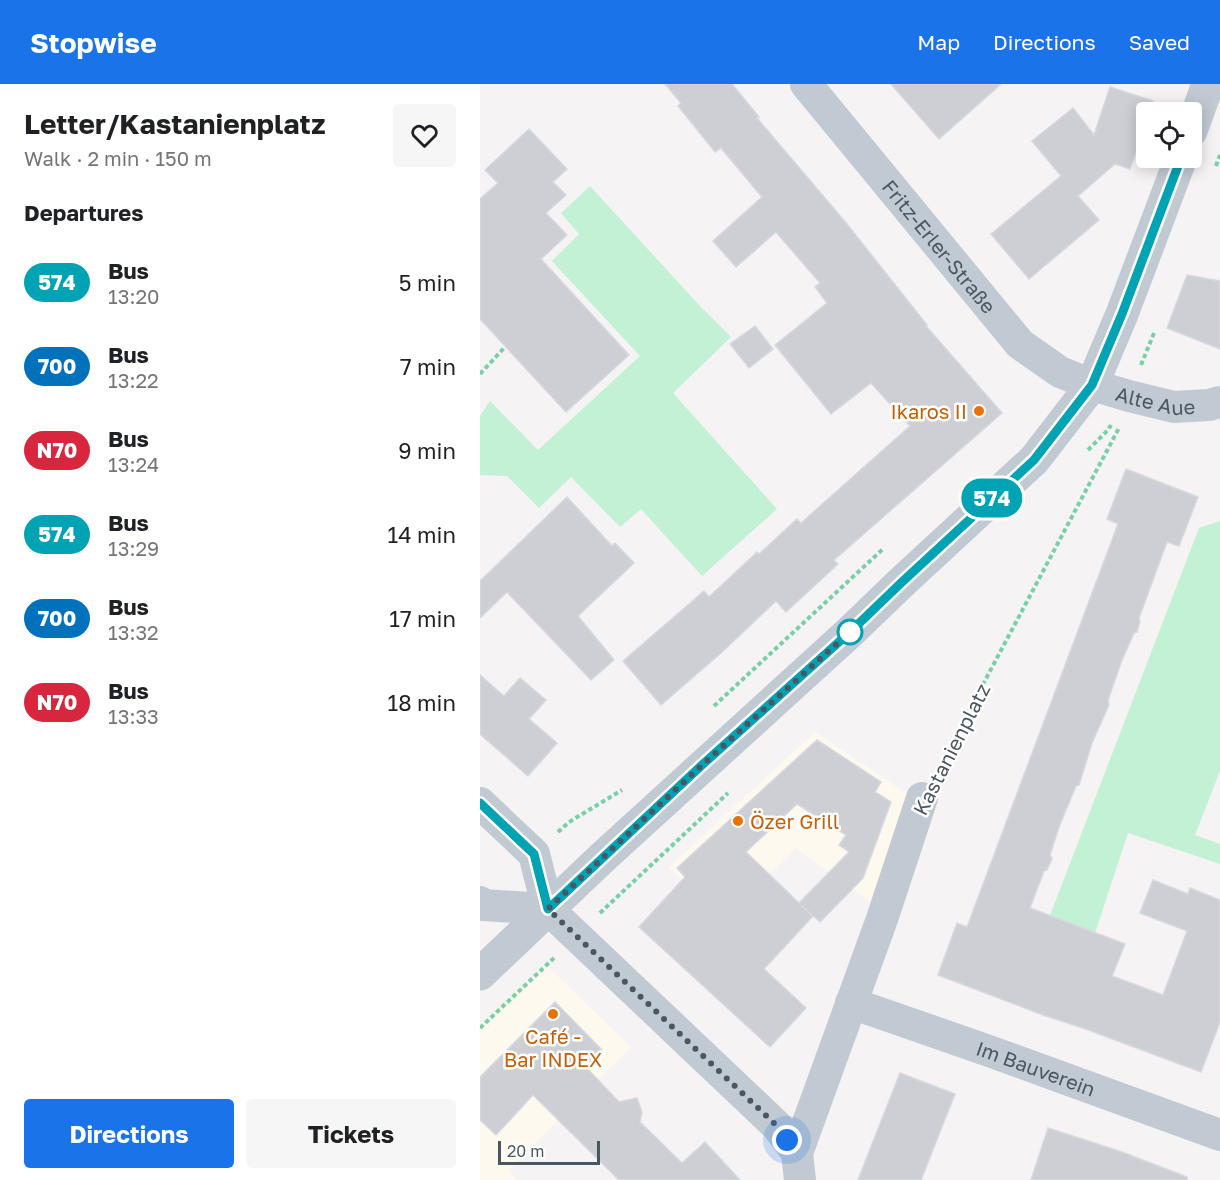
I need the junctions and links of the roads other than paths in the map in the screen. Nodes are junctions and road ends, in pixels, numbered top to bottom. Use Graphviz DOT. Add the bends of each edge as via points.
graph roads {
  1 [pos="806,84"];
  2 [pos="1209,84"];
  3 [pos="1202,102"];
  4 [pos="1177,168"];
  5 [pos="1092,385"];
  6 [pos="1220,402"];
  7 [pos="922,798"];
  8 [pos="480,803"];
  9 [pos="480,902"];
  10 [pos="548,909"];
  11 [pos="480,974"];
  12 [pos="850,1004"];
  13 [pos="1220,1135"];
  14 [pos="798,1167"];
  1 -- 5 [label="street, Fritz-Erler-Straße" via="1020,344 1060,372"];
  2 -- 3 [label="street"];
  4 -- 5 [label="street"];
  5 -- 6 [label="street, Alte Aue" via="1174,407"];
  5 -- 10 [label="street" via="1034,460"];
  7 -- 12 [label="street, Kastanienplatz"];
  8 -- 10 [label="street" via="534,854"];
  9 -- 10 [label="street"];
  10 -- 11 [label="street"];
  10 -- 14 [label="street" via="777,1126"];
  12 -- 13 [label="street, Im Bauverein"];
  12 -- 14 [label="street, Kastanienplatz"];
}
